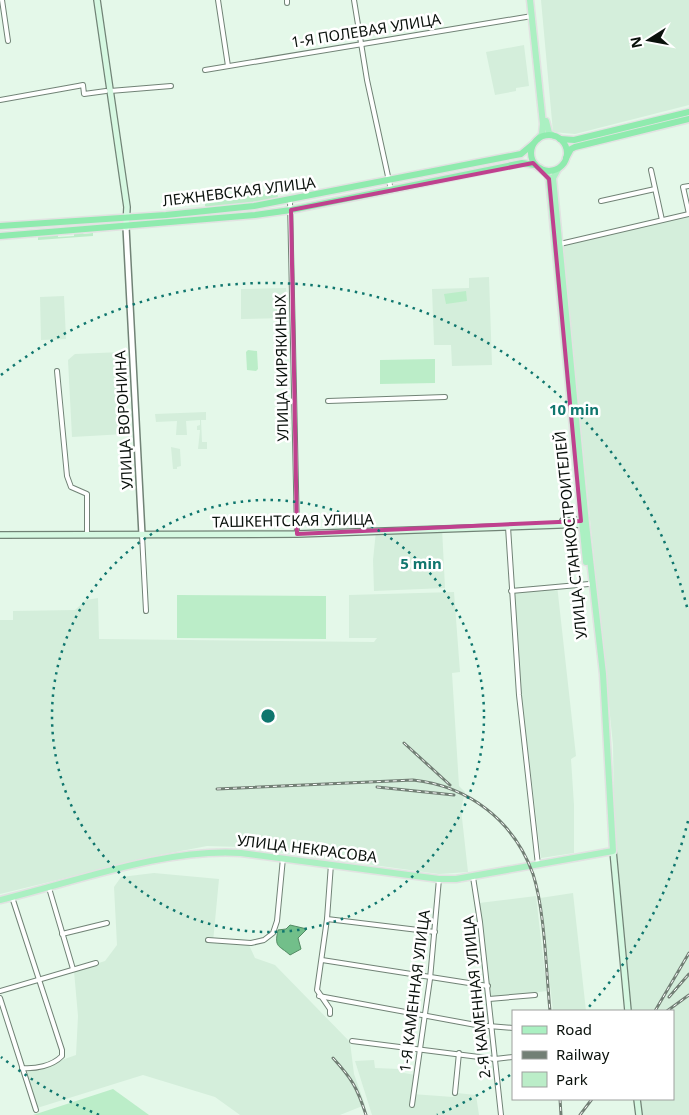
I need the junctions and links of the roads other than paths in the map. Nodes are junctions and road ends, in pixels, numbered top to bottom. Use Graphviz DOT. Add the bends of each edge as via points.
graph roads {
  1 [pos="2,0"];
  2 [pos="96,0"];
  3 [pos="218,0"];
  4 [pos="354,0"];
  5 [pos="530,0"];
  6 [pos="534,0"];
  7 [pos="534,15"];
  8 [pos="8,41"];
  9 [pos="361,45"];
  10 [pos="228,66"];
  11 [pos="205,70"];
  12 [pos="172,86"];
  13 [pos="108,91"];
  14 [pos="0,100"];
  15 [pos="689,112"];
  16 [pos="689,119"];
  17 [pos="557,137"];
  18 [pos="536,141"];
  19 [pos="566,158"];
  20 [pos="538,167"];
  21 [pos="558,169"];
  22 [pos="651,170"];
  23 [pos="389,181"];
  24 [pos="689,186"];
  25 [pos="655,189"];
  26 [pos="391,190"];
  27 [pos="290,201"];
  28 [pos="601,201"];
  29 [pos="291,210"];
  30 [pos="689,214"];
  31 [pos="126,217"];
  32 [pos="662,220"];
  33 [pos="0,226"];
  34 [pos="126,227"];
  35 [pos="0,236"];
  36 [pos="560,244"];
  37 [pos="57,371"];
  38 [pos="445,398"];
  39 [pos="328,401"];
  40 [pos="583,522"];
  41 [pos="508,525"];
  42 [pos="297,532"];
  43 [pos="0,533"];
  44 [pos="87,533"];
  45 [pos="142,534"];
  46 [pos="589,584"];
  47 [pos="511,592"];
  48 [pos="146,611"];
  49 [pos="612,852"];
  50 [pos="283,858"];
  51 [pos="331,864"];
  52 [pos="538,864"];
  53 [pos="473,877"];
  54 [pos="439,878"];
  55 [pos="49,888"];
  56 [pos="12,897"];
  57 [pos="0,900"];
  58 [pos="327,919"];
  59 [pos="107,924"];
  60 [pos="435,932"];
  61 [pos="62,934"];
  62 [pos="208,940"];
  63 [pos="322,960"];
  64 [pos="96,963"];
  65 [pos="73,969"];
  66 [pos="430,979"];
  67 [pos="38,980"];
  68 [pos="488,986"];
  69 [pos="0,991"];
  70 [pos="535,995"];
  71 [pos="319,996"];
  72 [pos="0,998"];
  73 [pos="489,999"];
  74 [pos="628,1010"];
  75 [pos="330,1014"];
  76 [pos="424,1016"];
  77 [pos="492,1028"];
  78 [pos="512,1028"];
  79 [pos="352,1041"];
  80 [pos="421,1048"];
  81 [pos="459,1053"];
  82 [pos="512,1057"];
  83 [pos="495,1058"];
  84 [pos="22,1068"];
  85 [pos="456,1093"];
  86 [pos="637,1100"];
  87 [pos="412,1106"];
  88 [pos="36,1110"];
  89 [pos="501,1115"];
  90 [pos="639,1115"];
  1 -- 8 [label="street"];
  2 -- 13 [label="main road"];
  3 -- 10 [label="street"];
  4 -- 9 [label="street"];
  5 -- 7 [label="main road"];
  6 -- 7 [label="main road"];
  7 -- 9 [label="street, 1-Я ПОЛЕВАЯ УЛИЦА"];
  7 -- 17 [label="main road" via="547,124 549,133"];
  7 -- 18 [label="main road" via="543,124 542,134"];
  9 -- 10 [label="street, 1-Я ПОЛЕВАЯ УЛИЦА"];
  9 -- 23 [label="street"];
  10 -- 11 [label="street, 1-Я ПОЛЕВАЯ УЛИЦА"];
  12 -- 13 [label="street"];
  13 -- 14 [label="street" via="84,94 83,85"];
  13 -- 31 [label="main road"];
  15 -- 17 [label="highway" via="574,140"];
  16 -- 19 [label="highway" via="573,147"];
  17 -- 18 [label="highway" via="545,136"];
  17 -- 19 [label="highway" via="566,147"];
  18 -- 20 [label="highway" via="531,155"];
  18 -- 23 [label="highway, ЛЕЖНЕВСКАЯ УЛИЦА" via="521,154"];
  19 -- 21 [label="highway"];
  20 -- 21 [label="highway" via="550,171"];
  20 -- 26 [label="highway, ЛЕЖНЕВСКАЯ УЛИЦА" via="522,163"];
  20 -- 40 [label="main road, УЛИЦА СТАНКОСТРОИТЕЛЕЙ" via="549,179"];
  21 -- 36 [label="main road, УЛИЦА СТАНКОСТРОИТЕЛЕЙ" via="553,178"];
  22 -- 25 [label="street"];
  23 -- 26 [label="street"];
  23 -- 27 [label="highway, ЛЕЖНЕВСКАЯ УЛИЦА"];
  24 -- 30 [label="street" via="683,187"];
  25 -- 28 [label="street"];
  25 -- 32 [label="street"];
  26 -- 29 [label="highway, ЛЕЖНЕВСКАЯ УЛИЦА"];
  27 -- 29 [label="street, УЛИЦА КИРЯКИНЫХ"];
  27 -- 31 [label="highway, ЛЕЖНЕВСКАЯ УЛИЦА"];
  29 -- 34 [label="highway, ЛЕЖНЕВСКАЯ УЛИЦА"];
  29 -- 42 [label="street, УЛИЦА КИРЯКИНЫХ"];
  30 -- 32 [label="street"];
  31 -- 33 [label="highway, ЛЕЖНЕВСКАЯ УЛИЦА"];
  31 -- 34 [label="main road"];
  32 -- 36 [label="street"];
  34 -- 35 [label="highway, ЛЕЖНЕВСКАЯ УЛИЦА"];
  34 -- 45 [label="street, УЛИЦА ВОРОНИНА"];
  36 -- 40 [label="main road, УЛИЦА СТАНКОСТРОИТЕЛЕЙ"];
  37 -- 44 [label="street" via="67,476 71,487 87,494"];
  38 -- 39 [label="street"];
  40 -- 41 [label="main road, ТАШКЕНТСКАЯ УЛИЦА"];
  40 -- 46 [label="main road, УЛИЦА СТАНКОСТРОИТЕЛЕЙ"];
  40 -- 49 [label="main road, УЛИЦА СТАНКОСТРОИТЕЛЕЙ" via="603,674"];
  41 -- 42 [label="main road, ТАШКЕНТСКАЯ УЛИЦА"];
  41 -- 47 [label="street"];
  42 -- 45 [label="main road, ТАШКЕНТСКАЯ УЛИЦА"];
  43 -- 44 [label="main road, ТАШКЕНТСКАЯ УЛИЦА"];
  44 -- 45 [label="main road, ТАШКЕНТСКАЯ УЛИЦА"];
  45 -- 48 [label="street, УЛИЦА ВОРОНИНА"];
  46 -- 47 [label="street"];
  46 -- 49 [label="main road, УЛИЦА СТАНКОСТРОИТЕЛЕЙ" via="606,748"];
  47 -- 52 [label="street"];
  49 -- 52 [label="main road, УЛИЦА НЕКРАСОВА"];
  49 -- 74 [label="main road, УЛИЦА СТАНКОСТРОИТЕЛЕЙ"];
  50 -- 51 [label="main road, УЛИЦА НЕКРАСОВА"];
  50 -- 55 [label="main road, УЛИЦА НЕКРАСОВА" via="208,852 172,857"];
  50 -- 62 [label="street" via="273,933 251,944"];
  51 -- 54 [label="main road, УЛИЦА НЕКРАСОВА"];
  51 -- 58 [label="street"];
  52 -- 53 [label="main road, УЛИЦА НЕКРАСОВА"];
  53 -- 54 [label="main road, УЛИЦА НЕКРАСОВА"];
  53 -- 68 [label="street, 2-Я КАМЕННАЯ УЛИЦА"];
  54 -- 60 [label="street, 1-Я КАМЕННАЯ УЛИЦА"];
  55 -- 56 [label="main road, УЛИЦА НЕКРАСОВА"];
  55 -- 61 [label="street"];
  56 -- 57 [label="main road, УЛИЦА НЕКРАСОВА"];
  56 -- 67 [label="street"];
  58 -- 60 [label="street"];
  58 -- 63 [label="street"];
  59 -- 61 [label="street"];
  60 -- 66 [label="street, 1-Я КАМЕННАЯ УЛИЦА"];
  61 -- 65 [label="street"];
  63 -- 66 [label="street"];
  63 -- 71 [label="street"];
  64 -- 65 [label="street"];
  65 -- 67 [label="street"];
  66 -- 68 [label="street"];
  66 -- 76 [label="street, 1-Я КАМЕННАЯ УЛИЦА"];
  67 -- 69 [label="street"];
  67 -- 84 [label="street" via="62,1056 34,1069"];
  68 -- 73 [label="street, 2-Я КАМЕННАЯ УЛИЦА"];
  70 -- 73 [label="street"];
  71 -- 75 [label="street" via="330,1009"];
  71 -- 76 [label="street"];
  72 -- 84 [label="street"];
  73 -- 77 [label="street, 2-Я КАМЕННАЯ УЛИЦА"];
  76 -- 77 [label="street"];
  76 -- 80 [label="street, 1-Я КАМЕННАЯ УЛИЦА"];
  77 -- 78 [label="street"];
  77 -- 83 [label="street, 2-Я КАМЕННАЯ УЛИЦА"];
  79 -- 80 [label="street"];
  80 -- 81 [label="street"];
  80 -- 87 [label="street, 1-Я КАМЕННАЯ УЛИЦА"];
  81 -- 83 [label="street"];
  81 -- 85 [label="street"];
  82 -- 83 [label="street"];
  83 -- 89 [label="street, 2-Я КАМЕННАЯ УЛИЦА"];
  84 -- 88 [label="street"];
  86 -- 90 [label="main road"];
}
